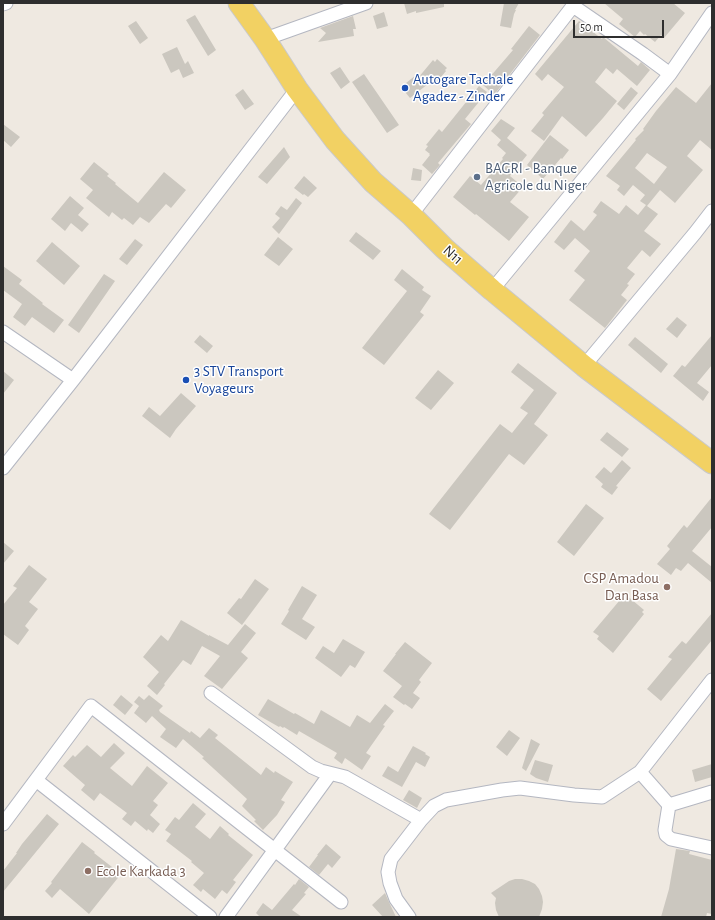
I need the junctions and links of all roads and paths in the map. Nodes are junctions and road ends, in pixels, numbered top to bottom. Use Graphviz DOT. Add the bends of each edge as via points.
graph roads {
  1 [pos="6,3"];
  2 [pos="239,3"];
  3 [pos="366,3"];
  4 [pos="708,3"];
  5 [pos="3,4"];
  6 [pos="570,5"];
  7 [pos="712,5"];
  8 [pos="712,13"];
  9 [pos="265,39"];
  10 [pos="670,74"];
  11 [pos="298,89"];
  12 [pos="712,211"];
  13 [pos="411,215"];
  14 [pos="492,290"];
  15 [pos="3,332"];
  16 [pos="584,366"];
  17 [pos="73,380"];
  18 [pos="712,463"];
  19 [pos="3,468"];
  20 [pos="712,680"];
  21 [pos="211,693"];
  22 [pos="640,772"];
  23 [pos="330,774"];
  24 [pos="36,780"];
  25 [pos="712,792"];
  26 [pos="669,805"];
  27 [pos="421,820"];
  28 [pos="3,824"];
  29 [pos="712,848"];
  30 [pos="275,850"];
  31 [pos="341,902"];
  32 [pos="210,917"];
  33 [pos="226,917"];
  34 [pos="409,917"];
  1 -- 5 [label="street"];
  2 -- 9 [label="main road, N11"];
  3 -- 9 [label="street"];
  4 -- 7 [label="street"];
  6 -- 10 [label="street"];
  6 -- 13 [label="street"];
  8 -- 10 [label="street"];
  9 -- 11 [label="main road, N11"];
  10 -- 14 [label="street"];
  11 -- 13 [label="main road, N11" via="335,140 373,182"];
  11 -- 17 [label="street"];
  12 -- 16 [label="street"];
  13 -- 14 [label="main road, N11"];
  14 -- 16 [label="main road, N11"];
  15 -- 17 [label="street"];
  16 -- 18 [label="main road, N11"];
  17 -- 19 [label="street"];
  20 -- 22 [label="street"];
  21 -- 23 [label="street" via="312,767"];
  22 -- 26 [label="street"];
  22 -- 27 [label="street" via="602,797 520,788 502,790 446,800 434,806"];
  23 -- 27 [label="street" via="345,777"];
  23 -- 30 [label="street"];
  24 -- 28 [label="street"];
  24 -- 30 [label="street" via="91,706"];
  24 -- 32 [label="street"];
  25 -- 26 [label="street"];
  26 -- 29 [label="street" via="666,835 671,839"];
  27 -- 34 [label="street" via="391,859 388,872 396,899"];
  30 -- 31 [label="street"];
  30 -- 33 [label="street"];
}
